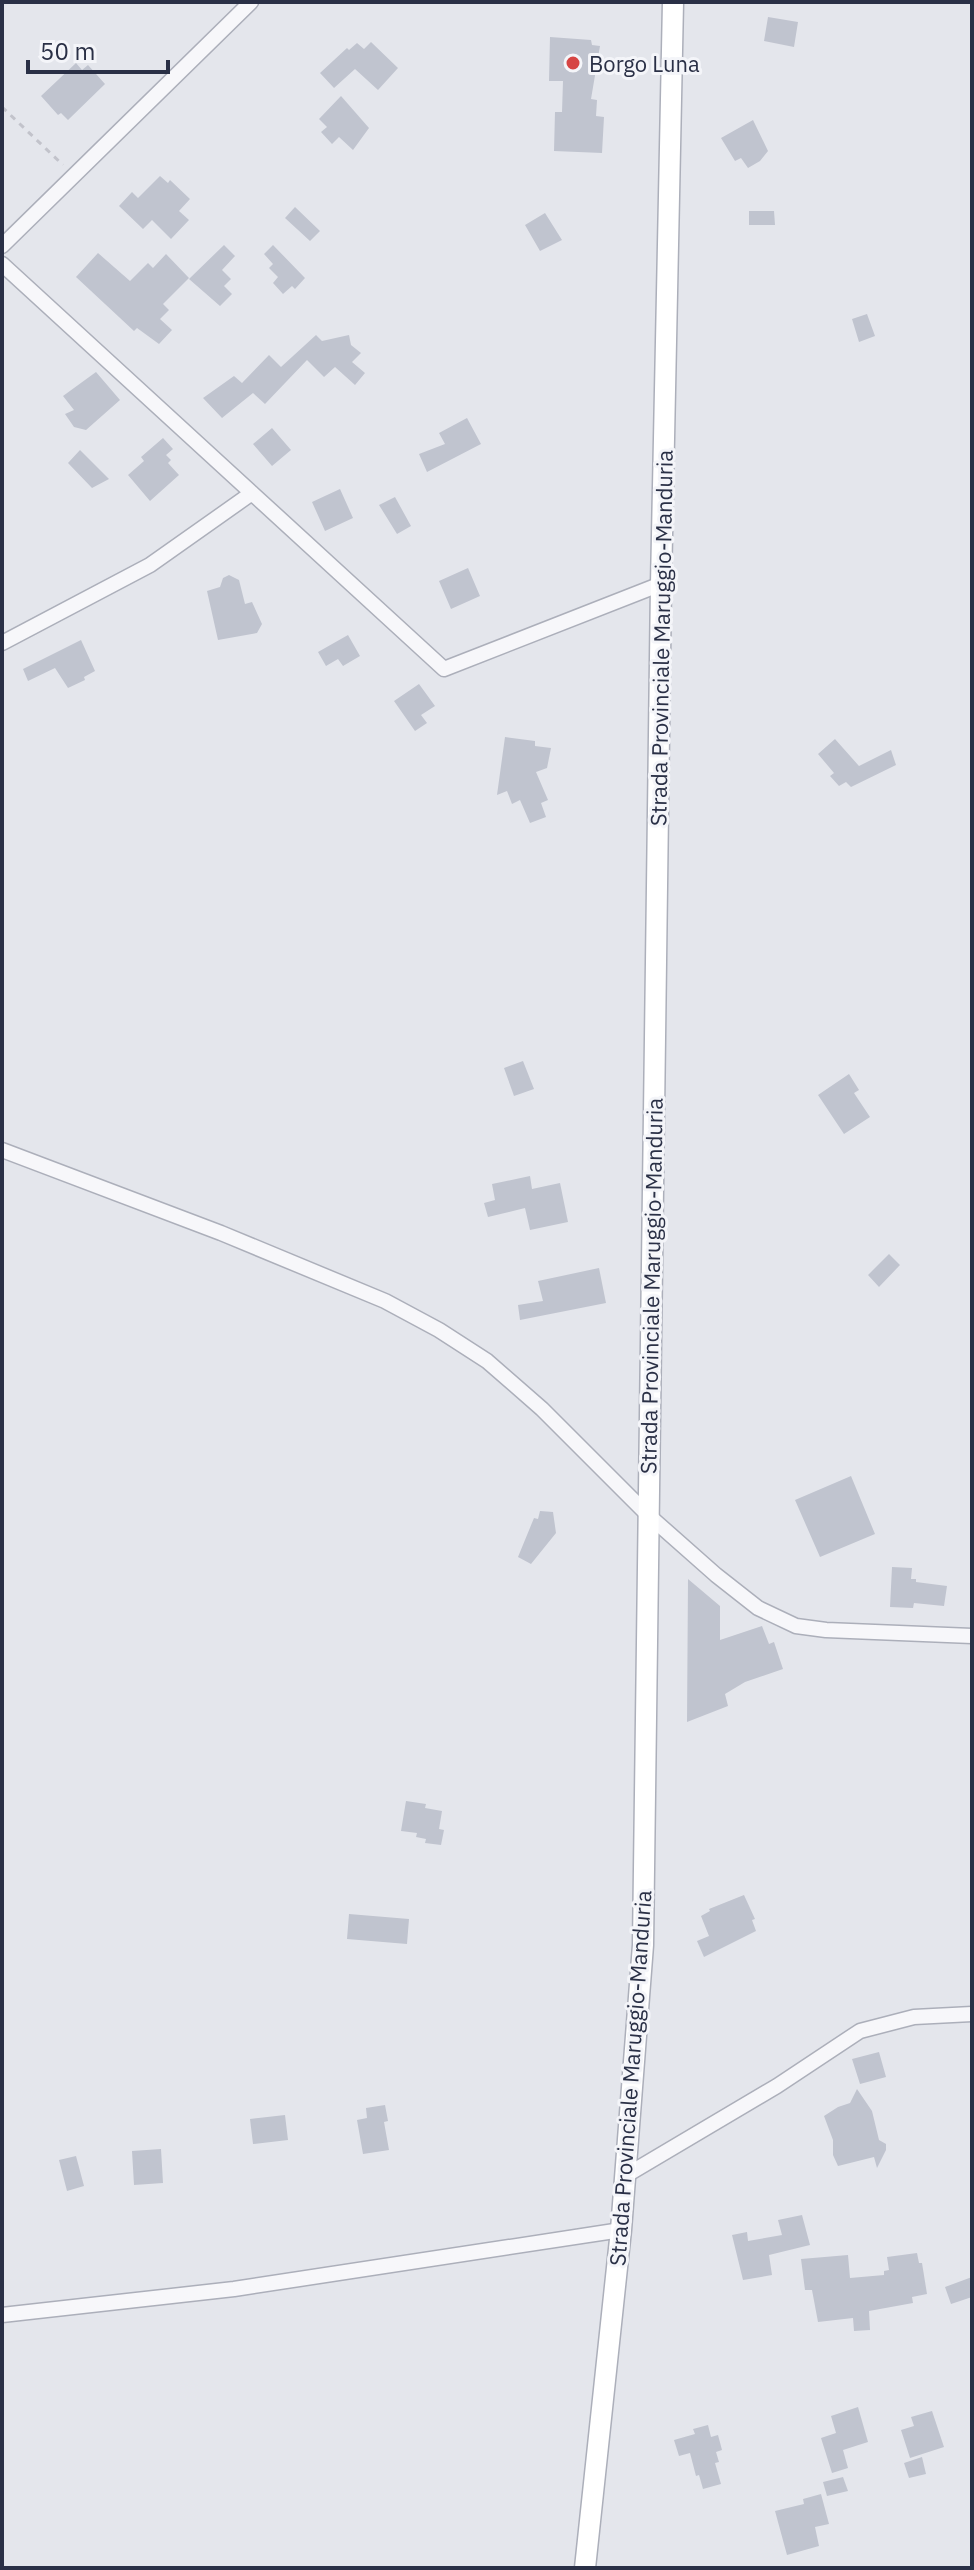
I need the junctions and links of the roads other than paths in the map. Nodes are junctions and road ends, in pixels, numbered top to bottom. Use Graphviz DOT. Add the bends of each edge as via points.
graph roads {
  1 [pos="251,2"];
  2 [pos="673,2"];
  3 [pos="2,246"];
  4 [pos="2,264"];
  5 [pos="252,493"];
  6 [pos="661,584"];
  7 [pos="2,643"];
  8 [pos="2,1150"];
  9 [pos="647,1514"];
  10 [pos="972,1636"];
  11 [pos="972,2014"];
  12 [pos="625,2176"];
  13 [pos="621,2230"];
  14 [pos="2,2315"];
  15 [pos="585,2568"];
  1 -- 3 [label="street"];
  2 -- 6 [label="main road, Strada Provinciale Maruggio-Manduria"];
  4 -- 5 [label="street"];
  5 -- 6 [label="street" via="444,669"];
  5 -- 7 [label="street" via="150,565"];
  6 -- 9 [label="main road, Strada Provinciale Maruggio-Manduria"];
  8 -- 9 [label="street" via="221,1233 385,1301 439,1330 487,1361 542,1409"];
  9 -- 10 [label="street" via="758,1608 796,1626"];
  9 -- 12 [label="main road, Strada Provinciale Maruggio-Manduria" via="643,1945"];
  11 -- 12 [label="street" via="914,2017 860,2031"];
  12 -- 13 [label="main road, Strada Provinciale Maruggio-Manduria"];
  13 -- 14 [label="street" via="234,2289"];
  13 -- 15 [label="main road, Strada Provinciale Maruggio-Manduria"];
}
